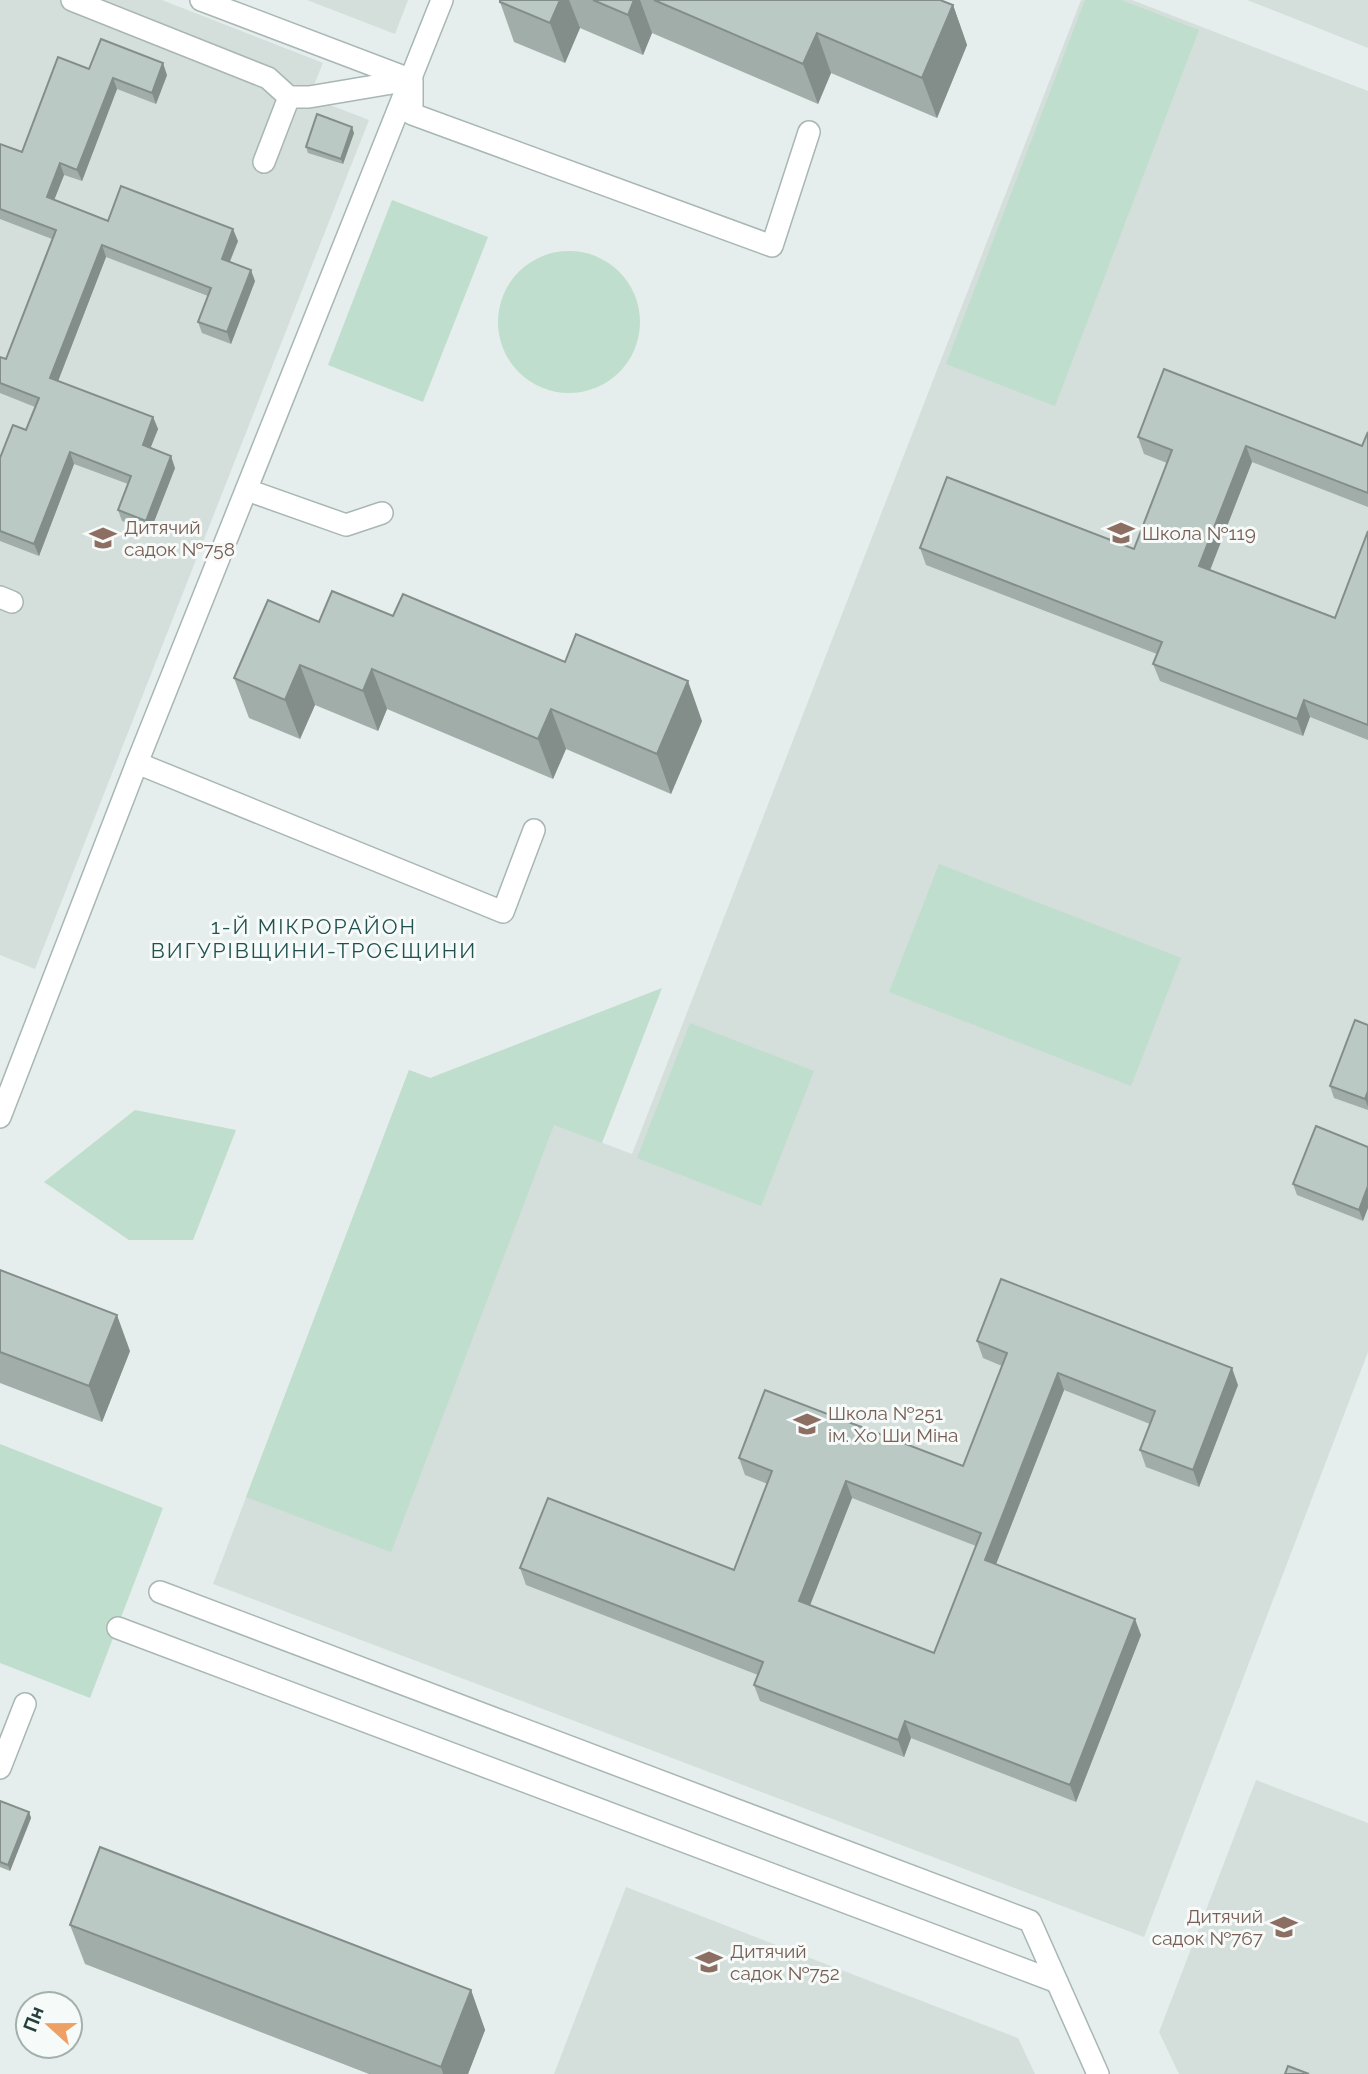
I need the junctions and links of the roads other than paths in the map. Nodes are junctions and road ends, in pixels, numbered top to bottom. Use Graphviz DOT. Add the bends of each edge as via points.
graph roads {
  1 [pos="72,0"];
  2 [pos="201,0"];
  3 [pos="442,0"];
  4 [pos="412,80"];
  5 [pos="289,97"];
  6 [pos="809,132"];
  7 [pos="264,162"];
  8 [pos="247,490"];
  9 [pos="382,513"];
  10 [pos="138,763"];
  11 [pos="534,830"];
  12 [pos="0,1117"];
  13 [pos="160,1592"];
  14 [pos="118,1628"];
  15 [pos="24,1704"];
  16 [pos="0,1768"];
  17 [pos="1057,1982"];
  18 [pos="1098,2074"];
  1 -- 5 [label="lane" via="268,78"];
  2 -- 4 [label="lane"];
  3 -- 4 [label="lane"];
  4 -- 5 [label="lane"];
  4 -- 6 [label="lane" via="412,114 772,246"];
  4 -- 8 [label="lane"];
  5 -- 7 [label="lane"];
  8 -- 9 [label="lane" via="346,525"];
  8 -- 10 [label="lane"];
  10 -- 11 [label="lane" via="503,912"];
  10 -- 12 [label="lane"];
  13 -- 17 [label="lane" via="1030,1921"];
  14 -- 17 [label="lane"];
  15 -- 16 [label="lane"];
  17 -- 18 [label="lane"];
}
